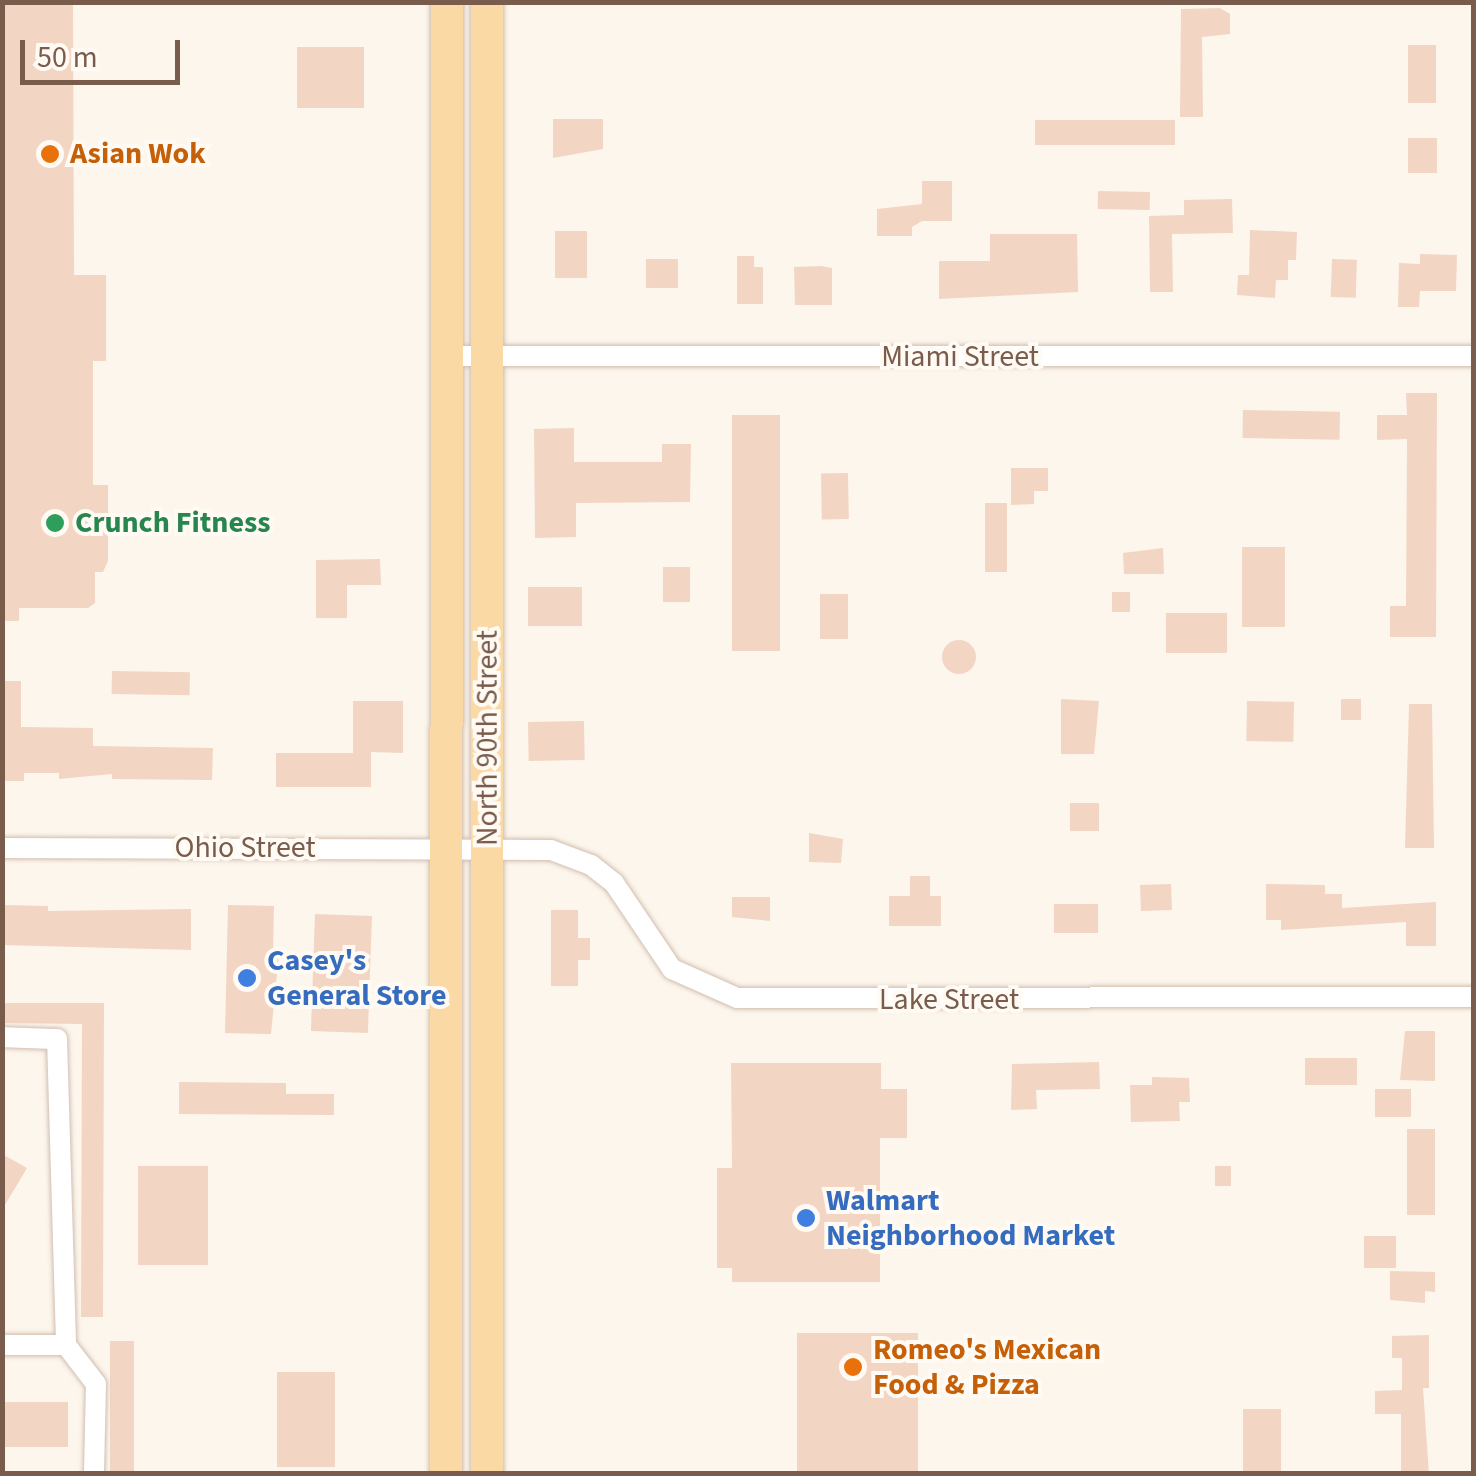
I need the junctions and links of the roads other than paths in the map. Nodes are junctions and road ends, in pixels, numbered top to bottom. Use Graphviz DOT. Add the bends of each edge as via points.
graph roads {
  1 [pos="448,2"];
  2 [pos="486,2"];
  3 [pos="446,356"];
  4 [pos="486,356"];
  5 [pos="1474,356"];
  6 [pos="2,848"];
  7 [pos="446,848"];
  8 [pos="488,848"];
  9 [pos="1474,997"];
  10 [pos="2,1037"];
  11 [pos="2,1345"];
  12 [pos="66,1346"];
  13 [pos="94,1474"];
  14 [pos="446,1474"];
  15 [pos="487,1474"];
  1 -- 3 [label="main road, North 90th Street"];
  2 -- 4 [label="main road, North 90th Street"];
  3 -- 4 [label="street, Miami Street"];
  3 -- 7 [label="main road, North 90th Street"];
  4 -- 5 [label="street, Miami Street"];
  4 -- 8 [label="main road, North 90th Street"];
  6 -- 7 [label="street, Ohio Street"];
  7 -- 8 [label="street, Ohio Street"];
  7 -- 14 [label="main road, North 90th Street"];
  8 -- 9 [label="street, Lake Street" via="551,850 591,864 619,888 672,969 738,998"];
  8 -- 15 [label="main road, North 90th Street"];
  10 -- 12 [label="street" via="57,1040"];
  11 -- 12 [label="street"];
  12 -- 13 [label="street" via="96,1384"];
}
